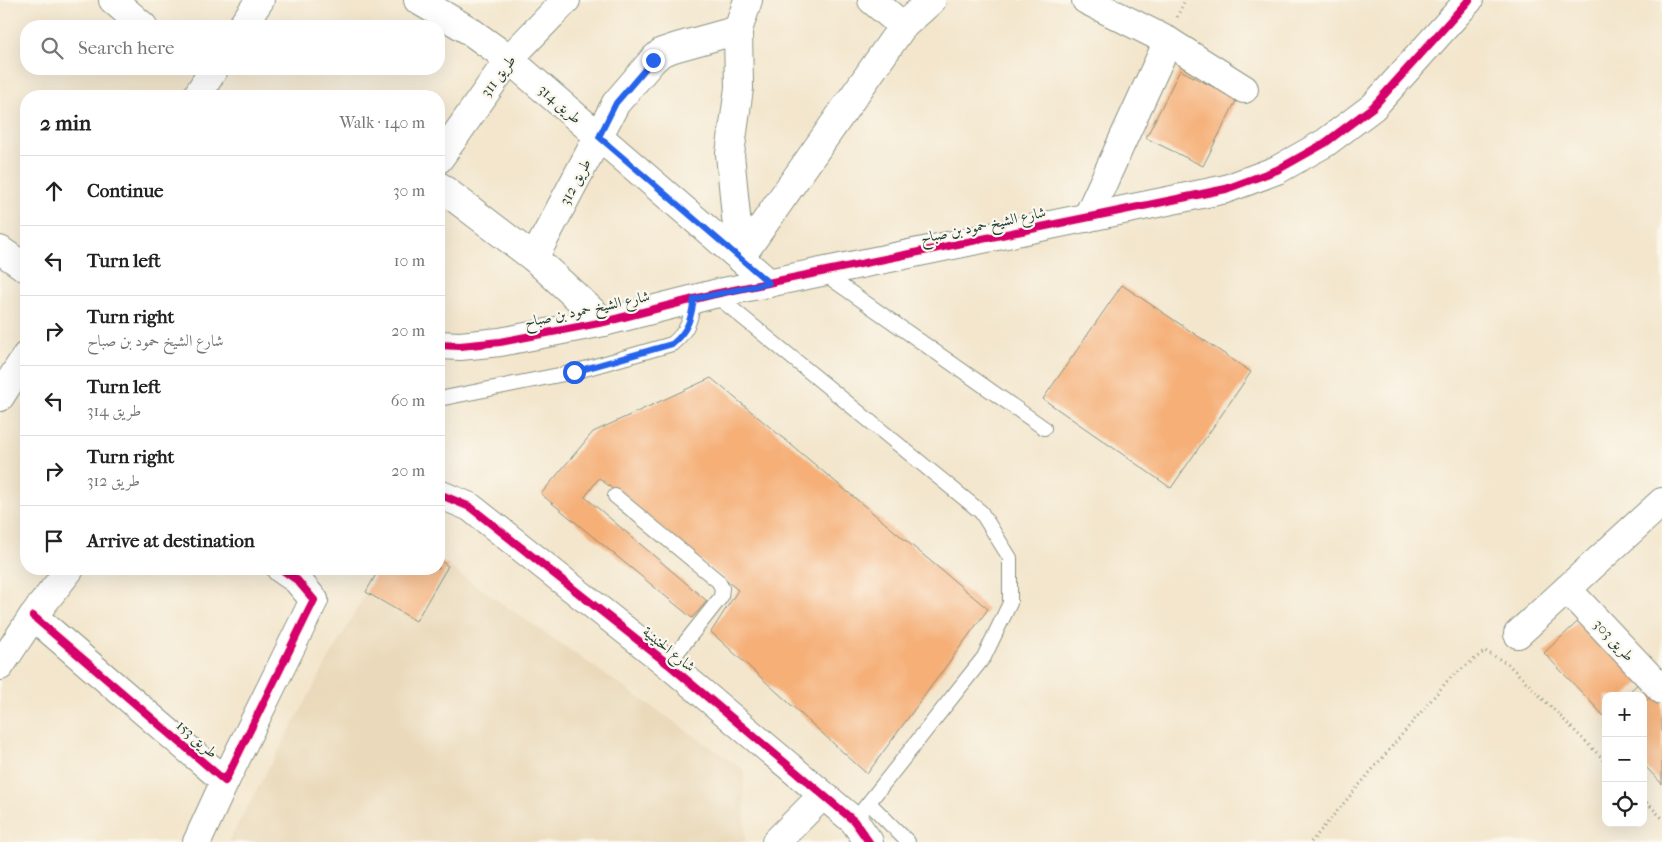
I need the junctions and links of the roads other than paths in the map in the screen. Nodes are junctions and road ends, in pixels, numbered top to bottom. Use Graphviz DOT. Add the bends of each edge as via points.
graph roads {
  1 [pos="113,0"];
  2 [pos="260,0"];
  3 [pos="418,0"];
  4 [pos="566,0"];
  5 [pos="748,0"];
  6 [pos="872,0"];
  7 [pos="932,0"];
  8 [pos="1086,0"];
  9 [pos="1469,0"];
  10 [pos="136,20"];
  11 [pos="246,20"];
  12 [pos="903,26"];
  13 [pos="738,30"];
  14 [pos="1168,41"];
  15 [pos="508,59"];
  16 [pos="1244,89"];
  17 [pos="599,137"];
  18 [pos="445,150"];
  19 [pos="445,191"];
  20 [pos="1086,218"];
  21 [pos="0,250"];
  22 [pos="534,258"];
  23 [pos="740,258"];
  24 [pos="20,264"];
  25 [pos="823,272"];
  26 [pos="769,283"];
  27 [pos="704,296"];
  28 [pos="604,322"];
  29 [pos="445,345"];
  30 [pos="20,365"];
  31 [pos="0,397"];
  32 [pos="445,397"];
  33 [pos="1044,428"];
  34 [pos="615,496"];
  35 [pos="445,497"];
  36 [pos="1662,502"];
  37 [pos="65,575"];
  38 [pos="290,575"];
  39 [pos="1567,590"];
  40 [pos="33,616"];
  41 [pos="1518,634"];
  42 [pos="668,664"];
  43 [pos="0,666"];
  44 [pos="1662,690"];
  45 [pos="225,781"];
  46 [pos="823,795"];
  47 [pos="864,822"];
  48 [pos="197,842"];
  49 [pos="776,842"];
  50 [pos="908,842"];
  1 -- 10 [label="street"];
  2 -- 11 [label="street"];
  3 -- 15 [label="street, طريق 314" via="470,31"];
  4 -- 15 [label="street, طريق 311"];
  5 -- 13 [label="street"];
  6 -- 12 [label="street"];
  7 -- 12 [label="street"];
  8 -- 14 [label="street"];
  9 -- 20 [label="street, شارع الشيخ حمود بن صباح" via="1373,107 1309,152 1277,170 1226,188"];
  12 -- 23 [label="street"];
  13 -- 17 [label="street, طريق 312" via="662,52 616,103"];
  13 -- 23 [label="street" via="739,88 730,154"];
  14 -- 16 [label="street"];
  14 -- 20 [label="street"];
  15 -- 17 [label="street, طريق 314"];
  15 -- 18 [label="street, طريق 311"];
  17 -- 22 [label="street, طريق 312"];
  17 -- 23 [label="street, طريق 314"];
  19 -- 22 [label="street"];
  20 -- 25 [label="street, شارع الشيخ حمود بن صباح"];
  21 -- 24 [label="street"];
  22 -- 28 [label="street"];
  23 -- 26 [label="street, طريق 314"];
  25 -- 26 [label="street, شارع الشيخ حمود بن صباح"];
  25 -- 33 [label="lane"];
  26 -- 27 [label="street, شارع الشيخ حمود بن صباح"];
  27 -- 28 [label="street, شارع الشيخ حمود بن صباح"];
  27 -- 32 [label="lane" via="690,324 672,344 574,372"];
  27 -- 47 [label="lane" via="981,512 1010,558 1010,603 984,657"];
  28 -- 29 [label="street, شارع الشيخ حمود بن صباح" via="500,342"];
  30 -- 31 [label="street"];
  34 -- 42 [label="lane" via="718,581 722,588 721,597"];
  35 -- 42 [label="street, شارع الحنينية" via="470,507"];
  36 -- 39 [label="street"];
  37 -- 40 [label="street"];
  38 -- 45 [label="street, طريق 153" via="314,600"];
  39 -- 41 [label="street"];
  39 -- 44 [label="street, طريق 303"];
  40 -- 43 [label="street"];
  40 -- 45 [label="street, طريق 153"];
  42 -- 46 [label="street, شارع الحنينية"];
  45 -- 48 [label="street"];
  46 -- 47 [label="street, شارع الحنينية"];
  46 -- 49 [label="street"];
  47 -- 50 [label="lane"];
}
